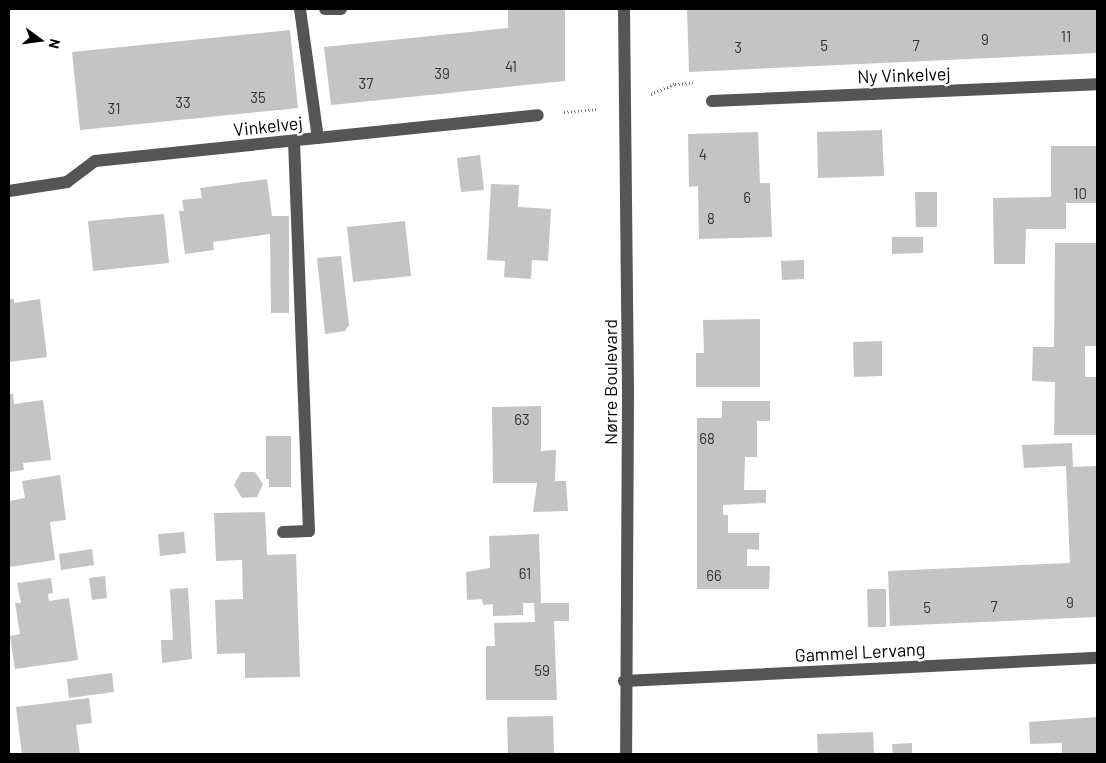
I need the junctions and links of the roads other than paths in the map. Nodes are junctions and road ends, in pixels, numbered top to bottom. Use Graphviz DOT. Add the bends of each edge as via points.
graph roads {
  1 [pos="300,9"];
  2 [pos="325,9"];
  3 [pos="341,9"];
  4 [pos="624,9"];
  5 [pos="1097,84"];
  6 [pos="712,101"];
  7 [pos="538,115"];
  8 [pos="318,138"];
  9 [pos="294,141"];
  10 [pos="9,191"];
  11 [pos="283,532"];
  12 [pos="1097,658"];
  13 [pos="624,681"];
  14 [pos="626,754"];
  1 -- 8 [label="street"];
  2 -- 3 [label="street"];
  4 -- 13 [label="street, Nørre Boulevard" via="628,394"];
  5 -- 6 [label="street, Ny Vinkelvej"];
  7 -- 8 [label="street, Vinkelvej"];
  8 -- 9 [label="street, Vinkelvej"];
  9 -- 10 [label="street, Vinkelvej" via="95,161 67,182"];
  9 -- 11 [label="street" via="309,531"];
  12 -- 13 [label="street, Gammel Lervang"];
  13 -- 14 [label="street, Nørre Boulevard"];
}
